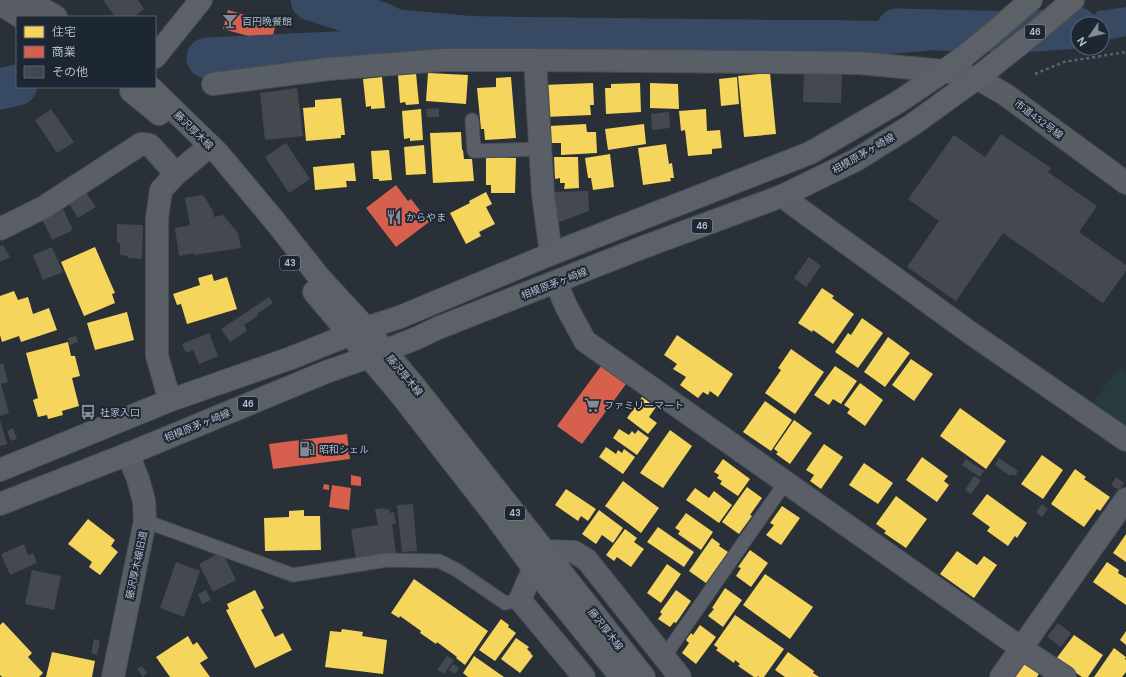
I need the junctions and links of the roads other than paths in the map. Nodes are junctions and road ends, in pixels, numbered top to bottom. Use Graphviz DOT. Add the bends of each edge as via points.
graph roads {
  1 [pos="24,0"];
  2 [pos="201,0"];
  3 [pos="1030,0"];
  4 [pos="1072,1"];
  5 [pos="0,4"];
  6 [pos="19,16"];
  7 [pos="54,16"];
  8 [pos="156,56"];
  9 [pos="535,60"];
  10 [pos="944,71"];
  11 [pos="977,78"];
  12 [pos="213,84"];
  13 [pos="136,88"];
  14 [pos="472,120"];
  15 [pos="540,149"];
  16 [pos="200,154"];
  17 [pos="176,174"];
  18 [pos="1126,182"];
  19 [pos="782,196"];
  20 [pos="0,229"];
  21 [pos="551,254"];
  22 [pos="556,282"];
  23 [pos="358,331"];
  24 [pos="377,354"];
  25 [pos="171,400"];
  26 [pos="1126,440"];
  27 [pos="128,454"];
  28 [pos="0,470"];
  29 [pos="785,482"];
  30 [pos="1126,499"];
  31 [pos="0,504"];
  32 [pos="146,521"];
  33 [pos="540,560"];
  34 [pos="520,600"];
  35 [pos="1021,648"];
  36 [pos="664,656"];
  37 [pos="113,677"];
  38 [pos="584,677"];
  39 [pos="621,677"];
  40 [pos="644,677"];
  41 [pos="680,677"];
  42 [pos="1000,677"];
  43 [pos="1065,677"];
  1 -- 7 [label="street"];
  2 -- 8 [label="main road"];
  3 -- 10 [label="main road, 46"];
  4 -- 11 [label="main road, 相模原茅ヶ崎線 / 46"];
  5 -- 6 [label="street"];
  9 -- 10 [label="street" via="859,63"];
  9 -- 12 [label="street" via="442,60 336,68"];
  9 -- 15 [label="street"];
  10 -- 11 [label="street, 市道432号線"];
  10 -- 21 [label="main road, 46" via="900,101 810,152"];
  11 -- 18 [label="street, 市道432号線" via="1006,94"];
  11 -- 19 [label="main road, 相模原茅ヶ崎線 / 46" via="912,125 856,160"];
  13 -- 16 [label="main road, 藤沢厚木線 / 43"];
  13 -- 23 [label="main road, 藤沢厚木線 / 43" via="218,153 319,277"];
  14 -- 15 [label="lane" via="474,151"];
  15 -- 21 [label="street"];
  16 -- 17 [label="street"];
  16 -- 23 [label="main road, 藤沢厚木線 / 43" via="319,299"];
  17 -- 20 [label="street" via="150,145 141,144 44,207"];
  17 -- 25 [label="street" via="161,190 157,218 157,356"];
  19 -- 22 [label="main road, 相模原茅ヶ崎線 / 46"];
  19 -- 26 [label="street" via="972,334"];
  21 -- 23 [label="main road, 46" via="400,317"];
  22 -- 24 [label="main road, 相模原茅ヶ崎線 / 46"];
  22 -- 29 [label="street" via="585,341"];
  23 -- 24 [label="main road, 藤沢厚木線 / 43"];
  23 -- 25 [label="main road, 46" via="291,358"];
  24 -- 27 [label="main road, 相模原茅ヶ崎線 / 46" via="326,372"];
  24 -- 33 [label="main road, 藤沢厚木線 / 43" via="416,388"];
  25 -- 28 [label="main road, 46"];
  27 -- 31 [label="main road, 相模原茅ヶ崎線 / 46"];
  27 -- 32 [label="street, 藤沢厚木線旧道" via="144,501"];
  29 -- 35 [label="street"];
  29 -- 36 [label="lane"];
  30 -- 35 [label="street"];
  32 -- 34 [label="lane" via="292,575 387,560 438,562 457,570 505,603"];
  32 -- 37 [label="street, 藤沢厚木線旧道"];
  33 -- 34 [label="street"];
  33 -- 36 [label="street" via="574,552 587,560"];
  33 -- 39 [label="main road, 藤沢厚木線 / 43"];
  33 -- 40 [label="main road, 藤沢厚木線 / 43"];
  34 -- 38 [label="street"];
  35 -- 42 [label="street"];
  35 -- 43 [label="street"];
  36 -- 41 [label="street"];
}
